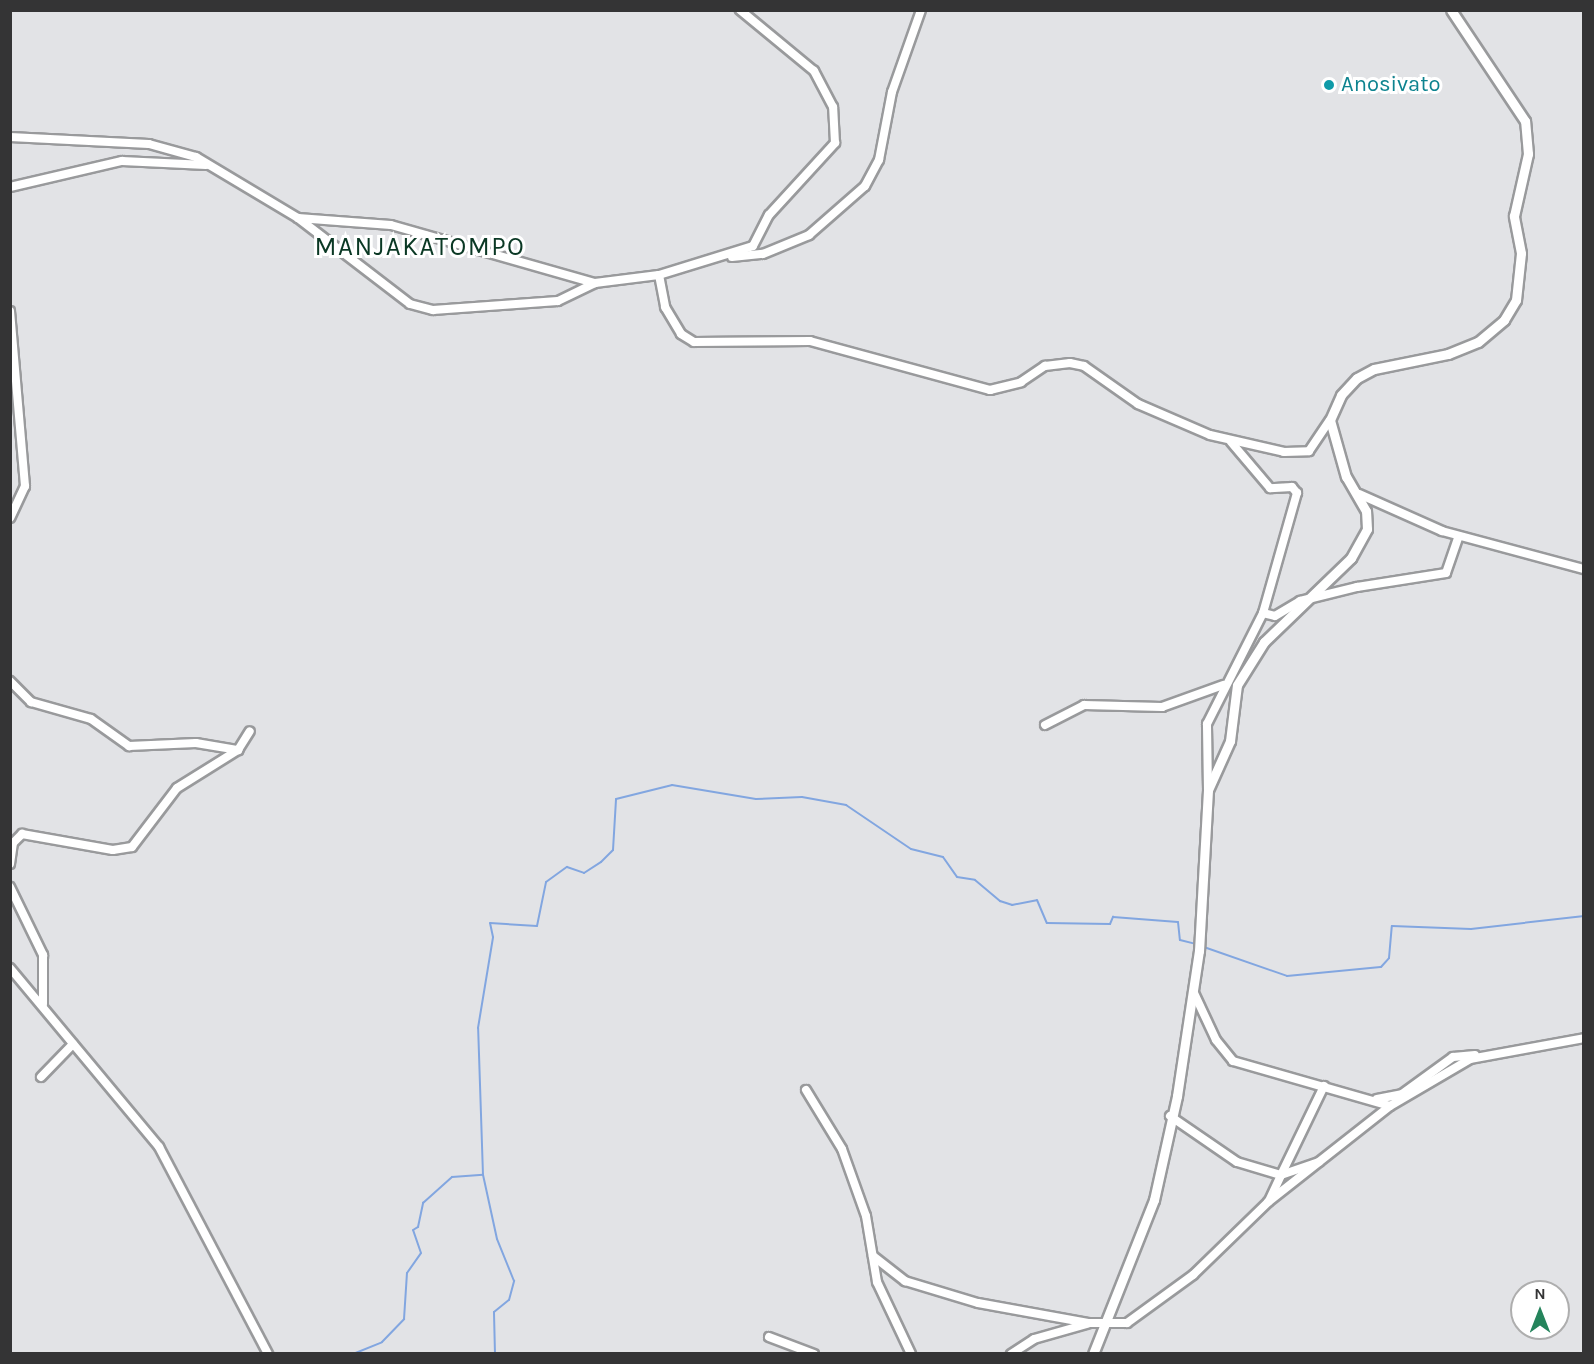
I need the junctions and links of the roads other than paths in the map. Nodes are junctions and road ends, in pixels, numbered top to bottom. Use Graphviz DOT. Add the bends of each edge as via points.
graph roads {
  1 [pos="740,10"];
  2 [pos="921,10"];
  3 [pos="1451,10"];
  4 [pos="10,137"];
  5 [pos="210,165"];
  6 [pos="10,187"];
  7 [pos="298,218"];
  8 [pos="724,257"];
  9 [pos="659,275"];
  10 [pos="595,283"];
  11 [pos="10,311"];
  12 [pos="1330,420"];
  13 [pos="1230,441"];
  14 [pos="1359,494"];
  15 [pos="10,518"];
  16 [pos="1460,536"];
  17 [pos="1584,570"];
  18 [pos="1300,601"];
  19 [pos="1263,613"];
  20 [pos="10,681"];
  21 [pos="1223,685"];
  22 [pos="1046,725"];
  23 [pos="250,731"];
  24 [pos="238,750"];
  25 [pos="1208,790"];
  26 [pos="10,864"];
  27 [pos="10,887"];
  28 [pos="10,968"];
  29 [pos="1194,993"];
  30 [pos="43,1004"];
  31 [pos="1584,1038"];
  32 [pos="73,1044"];
  33 [pos="1489,1056"];
  34 [pos="41,1077"];
  35 [pos="1324,1086"];
  36 [pos="806,1090"];
  37 [pos="1375,1100"];
  38 [pos="1390,1106"];
  39 [pos="1170,1116"];
  40 [pos="1323,1161"];
  41 [pos="1281,1175"];
  42 [pos="1268,1203"];
  43 [pos="873,1256"];
  44 [pos="1088,1323"];
  45 [pos="1105,1325"];
  46 [pos="769,1337"];
  47 [pos="268,1353"];
  48 [pos="814,1353"];
  49 [pos="911,1353"];
  50 [pos="1011,1353"];
  51 [pos="1092,1353"];
  1 -- 8 [label="street" via="814,71 833,107 835,143 769,215 753,246"];
  2 -- 8 [label="street" via="892,92 879,160 865,186 809,235 763,254"];
  3 -- 12 [label="street" via="1524,121 1528,154 1514,216 1521,252 1516,300 1504,320 1478,342 1449,354 1374,369 1357,378 1341,395"];
  4 -- 5 [label="street" via="148,144"];
  5 -- 6 [label="street" via="133,160"];
  5 -- 7 [label="street"];
  7 -- 10 [label="street" via="391,225"];
  7 -- 10 [label="street" via="410,304 432,310 558,301"];
  8 -- 9 [label="street"];
  9 -- 10 [label="street"];
  9 -- 13 [label="street" via="665,307 681,334 694,342 810,341 990,390 1021,382 1045,366 1070,363 1084,366 1138,404"];
  11 -- 15 [label="street" via="25,486"];
  12 -- 13 [label="street" via="1309,451"];
  12 -- 14 [label="street" via="1346,477"];
  13 -- 19 [label="street" via="1270,488 1292,487 1297,494"];
  14 -- 16 [label="street"];
  14 -- 18 [label="street" via="1366,511 1363,541"];
  16 -- 17 [label="street"];
  16 -- 18 [label="street" via="1446,573"];
  18 -- 19 [label="street" via="1275,616"];
  18 -- 25 [label="street" via="1264,642 1237,685 1230,741"];
  19 -- 21 [label="street"];
  20 -- 24 [label="street" via="31,702 91,719 129,746 196,743"];
  21 -- 22 [label="street" via="1162,707 1084,705"];
  21 -- 25 [label="street" via="1204,737"];
  23 -- 24 [label="street"];
  24 -- 26 [label="street" via="177,788 132,847 113,850 22,834 13,843"];
  25 -- 29 [label="street"];
  27 -- 30 [label="street" via="43,955"];
  28 -- 30 [label="street"];
  29 -- 35 [label="street" via="1216,1040 1233,1061"];
  29 -- 39 [label="street"];
  30 -- 32 [label="street"];
  31 -- 33 [label="street"];
  32 -- 34 [label="street"];
  32 -- 47 [label="street" via="159,1147"];
  33 -- 37 [label="street" via="1453,1057 1402,1094"];
  33 -- 38 [label="street" via="1470,1059"];
  35 -- 37 [label="street"];
  35 -- 41 [label="street"];
  36 -- 43 [label="street" via="842,1149 866,1216"];
  37 -- 38 [label="street"];
  38 -- 40 [label="street"];
  39 -- 41 [label="street" via="1237,1162"];
  39 -- 45 [label="street" via="1154,1200"];
  40 -- 41 [label="street"];
  40 -- 42 [label="street"];
  41 -- 42 [label="street"];
  42 -- 45 [label="street" via="1148,1310 1127,1323"];
  43 -- 44 [label="street" via="905,1281 978,1303"];
  43 -- 49 [label="street" via="877,1282"];
  44 -- 45 [label="street"];
  44 -- 50 [label="street" via="1035,1339"];
  45 -- 51 [label="street"];
  46 -- 48 [label="street"];
}
